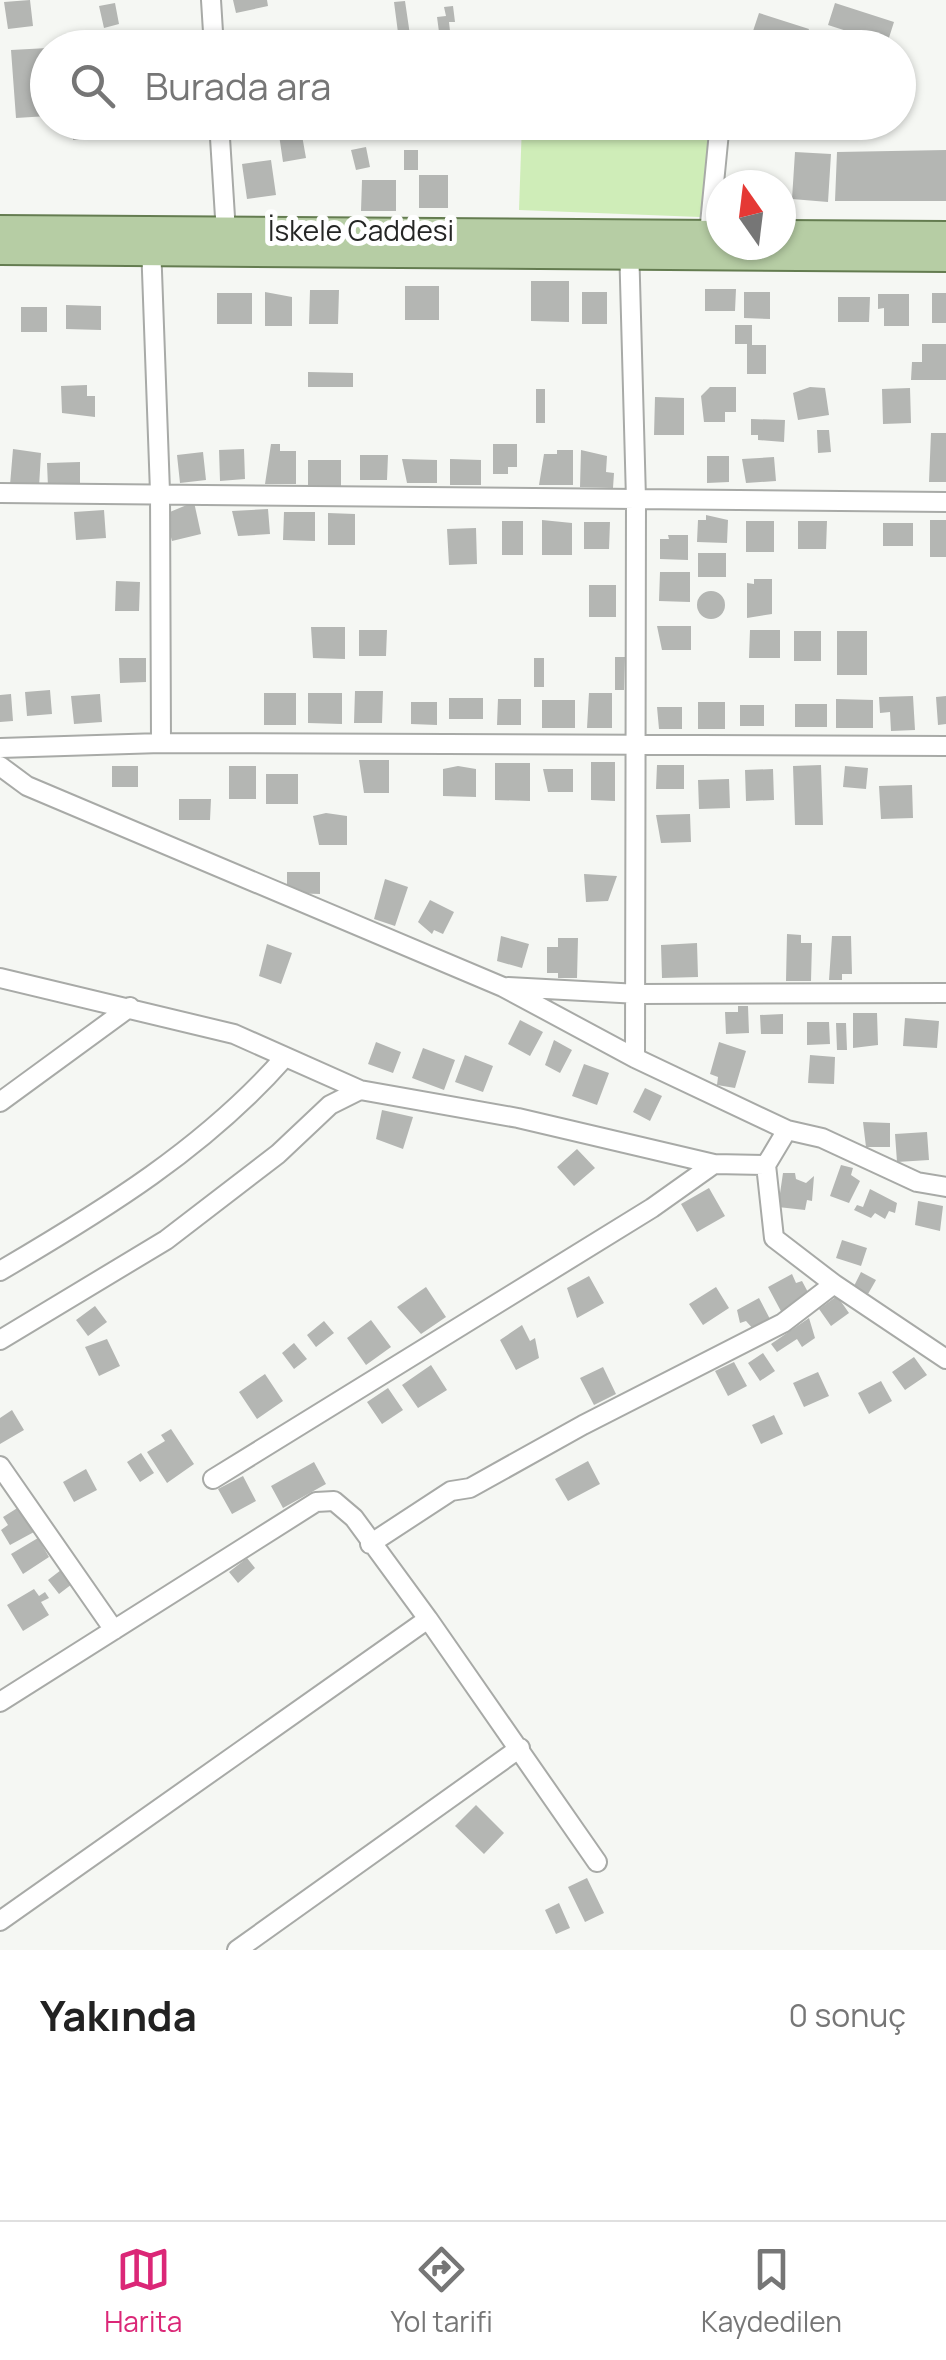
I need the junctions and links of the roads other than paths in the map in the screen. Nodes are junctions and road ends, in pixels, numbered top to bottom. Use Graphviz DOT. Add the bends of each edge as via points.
graph roads {
  1 [pos="210,0"];
  2 [pos="212,30"];
  3 [pos="219,140"];
  4 [pos="719,140"];
  5 [pos="718,170"];
  6 [pos="0,230"];
  7 [pos="226,232"];
  8 [pos="706,235"];
  9 [pos="796,235"];
  10 [pos="946,236"];
  11 [pos="150,242"];
  12 [pos="630,243"];
  13 [pos="0,250"];
  14 [pos="946,257"];
  15 [pos="160,492"];
  16 [pos="0,493"];
  17 [pos="636,499"];
  18 [pos="946,502"];
  19 [pos="161,743"];
  20 [pos="638,746"];
  21 [pos="946,746"];
  22 [pos="0,748"];
  23 [pos="0,767"];
  24 [pos="0,978"];
  25 [pos="503,987"];
  26 [pos="946,993"];
  27 [pos="638,994"];
  28 [pos="130,1007"];
  29 [pos="286,1056"];
  30 [pos="635,1058"];
  31 [pos="360,1090"];
  32 [pos="0,1102"];
  33 [pos="787,1130"];
  34 [pos="714,1164"];
  35 [pos="766,1165"];
  36 [pos="946,1188"];
  37 [pos="0,1271"];
  38 [pos="834,1284"];
  39 [pos="0,1340"];
  40 [pos="946,1360"];
  41 [pos="0,1466"];
  42 [pos="213,1478"];
  43 [pos="370,1544"];
  44 [pos="428,1619"];
  45 [pos="114,1630"];
  46 [pos="0,1702"];
  47 [pos="520,1748"];
  48 [pos="598,1862"];
  49 [pos="0,1921"];
  50 [pos="237,1950"];
  1 -- 2 [label="street"];
  3 -- 7 [label="street"];
  4 -- 5 [label="street"];
  6 -- 11 [label="main road, İskele Caddesi"];
  7 -- 11 [label="main road, İskele Caddesi"];
  7 -- 12 [label="main road, İskele Caddesi"];
  8 -- 12 [label="main road, İskele Caddesi"];
  9 -- 10 [label="main road"];
  11 -- 12 [label="main road"];
  11 -- 13 [label="main road"];
  11 -- 15 [label="street"];
  12 -- 14 [label="main road"];
  12 -- 17 [label="street"];
  15 -- 16 [label="street"];
  15 -- 17 [label="street"];
  15 -- 19 [label="street"];
  17 -- 18 [label="street"];
  17 -- 20 [label="street"];
  19 -- 20 [label="street"];
  19 -- 22 [label="street"];
  20 -- 21 [label="street"];
  20 -- 27 [label="street"];
  23 -- 25 [label="street" via="27,786"];
  24 -- 28 [label="street"];
  25 -- 27 [label="street"];
  25 -- 30 [label="street"];
  26 -- 27 [label="street"];
  27 -- 30 [label="street"];
  28 -- 29 [label="street" via="234,1034"];
  28 -- 32 [label="street"];
  29 -- 31 [label="street"];
  29 -- 37 [label="street" via="244,1104 124,1198"];
  30 -- 33 [label="street"];
  31 -- 34 [label="street"];
  31 -- 39 [label="street" via="330,1105 166,1240"];
  33 -- 35 [label="street"];
  33 -- 36 [label="street"];
  34 -- 35 [label="street"];
  34 -- 42 [label="street"];
  35 -- 38 [label="street" via="774,1238"];
  38 -- 40 [label="street"];
  38 -- 43 [label="street" via="783,1323 470,1488 451,1491"];
  41 -- 45 [label="street"];
  43 -- 44 [label="street"];
  43 -- 45 [label="street" via="334,1501 316,1502"];
  44 -- 47 [label="street"];
  44 -- 49 [label="street"];
  45 -- 46 [label="street"];
  47 -- 48 [label="street"];
  47 -- 50 [label="street"];
}
